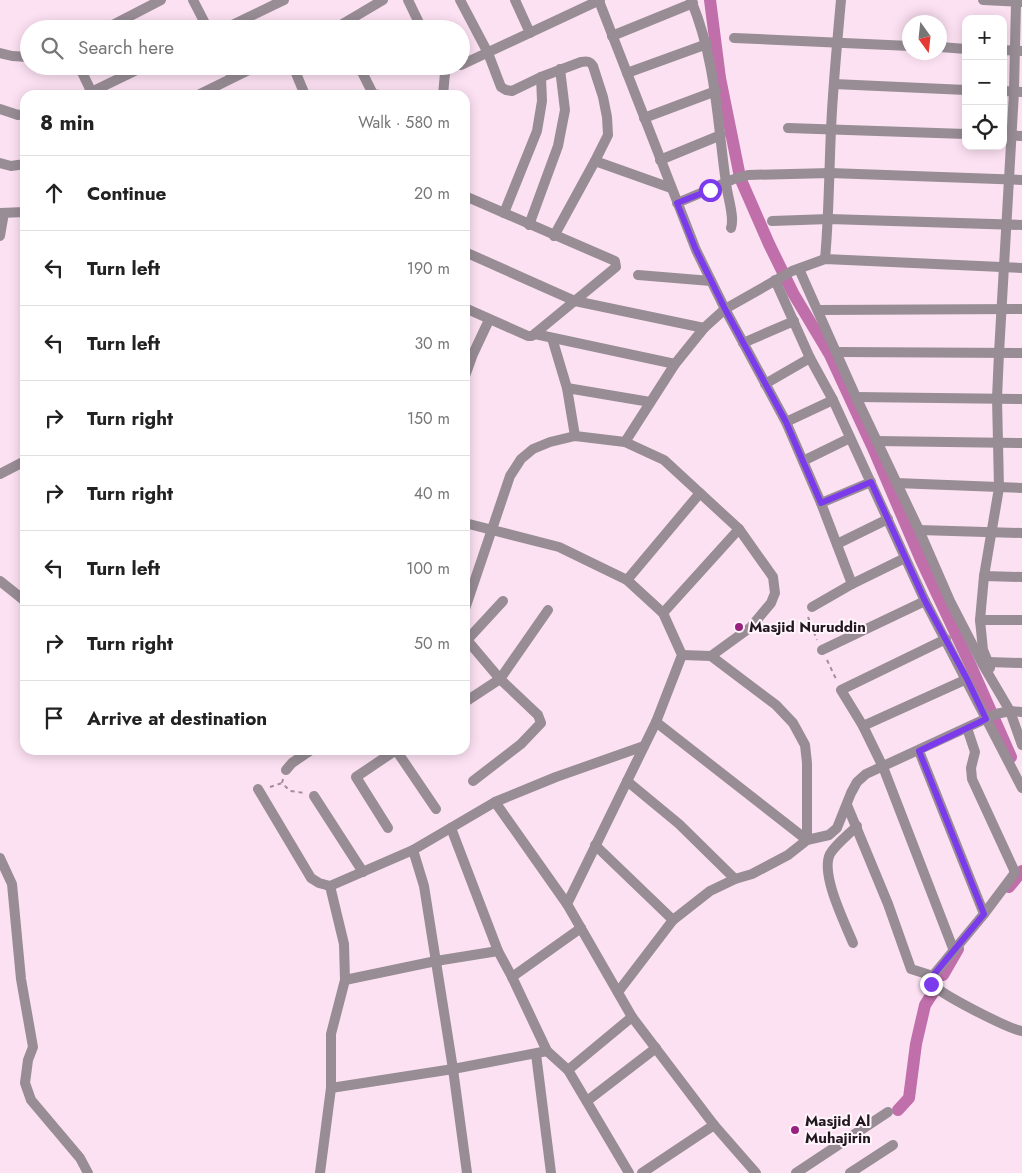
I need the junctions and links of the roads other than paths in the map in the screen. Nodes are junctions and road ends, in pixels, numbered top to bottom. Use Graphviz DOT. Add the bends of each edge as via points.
graph roads {
  1 [pos="161,0"];
  2 [pos="193,0"];
  3 [pos="284,0"];
  4 [pos="383,0"];
  5 [pos="408,0"];
  6 [pos="460,0"];
  7 [pos="515,0"];
  8 [pos="841,0"];
  9 [pos="983,0"];
  10 [pos="595,1"];
  11 [pos="692,2"];
  12 [pos="1019,2"];
  13 [pos="122,20"];
  14 [pos="203,20"];
  15 [pos="243,20"];
  16 [pos="351,20"];
  17 [pos="418,20"];
  18 [pos="530,32"];
  19 [pos="612,36"];
  20 [pos="734,38"];
  21 [pos="837,43"];
  22 [pos="707,44"];
  23 [pos="902,46"];
  24 [pos="947,48"];
  25 [pos="962,49"];
  26 [pos="1018,51"];
  27 [pos="0,53"];
  28 [pos="488,53"];
  29 [pos="20,56"];
  30 [pos="470,61"];
  31 [pos="560,69"];
  32 [pos="627,73"];
  33 [pos="83,75"];
  34 [pos="127,75"];
  35 [pos="237,75"];
  36 [pos="297,75"];
  37 [pos="364,75"];
  38 [pos="443,75"];
  39 [pos="232,77"];
  40 [pos="541,77"];
  41 [pos="834,84"];
  42 [pos="88,90"];
  43 [pos="98,90"];
  44 [pos="207,90"];
  45 [pos="303,90"];
  46 [pos="372,90"];
  47 [pos="443,90"];
  48 [pos="962,90"];
  49 [pos="716,91"];
  50 [pos="1018,92"];
  51 [pos="0,109"];
  52 [pos="20,115"];
  53 [pos="644,118"];
  54 [pos="788,128"];
  55 [pos="831,128"];
  56 [pos="962,134"];
  57 [pos="721,135"];
  58 [pos="1012,136"];
  59 [pos="660,160"];
  60 [pos="595,161"];
  61 [pos="0,163"];
  62 [pos="20,165"];
  63 [pos="830,173"];
  64 [pos="1010,180"];
  65 [pos="1022,180"];
  66 [pos="726,183"];
  67 [pos="671,188"];
  68 [pos="470,198"];
  69 [pos="677,203"];
  70 [pos="20,212"];
  71 [pos="2,213"];
  72 [pos="504,214"];
  73 [pos="829,219"];
  74 [pos="772,221"];
  75 [pos="1006,224"];
  76 [pos="529,225"];
  77 [pos="1022,225"];
  78 [pos="731,228"];
  79 [pos="0,236"];
  80 [pos="554,236"];
  81 [pos="470,254"];
  82 [pos="826,259"];
  83 [pos="1004,268"];
  84 [pos="1022,268"];
  85 [pos="795,270"];
  86 [pos="638,274"];
  87 [pos="777,279"];
  88 [pos="711,281"];
  89 [pos="575,301"];
  90 [pos="1001,308"];
  91 [pos="725,309"];
  92 [pos="1022,309"];
  93 [pos="470,310"];
  94 [pos="818,310"];
  95 [pos="490,320"];
  96 [pos="794,322"];
  97 [pos="704,328"];
  98 [pos="535,334"];
  99 [pos="552,338"];
  100 [pos="743,343"];
  101 [pos="470,350"];
  102 [pos="837,352"];
  103 [pos="999,353"];
  104 [pos="1022,353"];
  105 [pos="810,358"];
  106 [pos="675,364"];
  107 [pos="765,384"];
  108 [pos="567,388"];
  109 [pos="856,397"];
  110 [pos="997,398"];
  111 [pos="1022,399"];
  112 [pos="833,400"];
  113 [pos="650,402"];
  114 [pos="786,422"];
  115 [pos="575,436"];
  116 [pos="850,438"];
  117 [pos="876,440"];
  118 [pos="625,442"];
  119 [pos="998,443"];
  120 [pos="1022,443"];
  121 [pos="803,461"];
  122 [pos="20,464"];
  123 [pos="0,474"];
  124 [pos="871,482"];
  125 [pos="896,483"];
  126 [pos="999,488"];
  127 [pos="1022,488"];
  128 [pos="700,493"];
  129 [pos="821,503"];
  130 [pos="888,519"];
  131 [pos="470,524"];
  132 [pos="492,529"];
  133 [pos="739,529"];
  134 [pos="919,530"];
  135 [pos="992,533"];
  136 [pos="1022,533"];
  137 [pos="837,544"];
  138 [pos="905,558"];
  139 [pos="984,576"];
  140 [pos="1022,577"];
  141 [pos="0,580"];
  142 [pos="627,580"];
  143 [pos="852,584"];
  144 [pos="470,593"];
  145 [pos="20,596"];
  146 [pos="503,600"];
  147 [pos="925,601"];
  148 [pos="812,607"];
  149 [pos="548,610"];
  150 [pos="663,613"];
  151 [pos="980,620"];
  152 [pos="1022,620"];
  153 [pos="470,635"];
  154 [pos="946,639"];
  155 [pos="470,644"];
  156 [pos="822,650"];
  157 [pos="682,655"];
  158 [pos="712,656"];
  159 [pos="988,662"];
  160 [pos="1022,663"];
  161 [pos="500,679"];
  162 [pos="967,679"];
  163 [pos="996,686"];
  164 [pos="470,699"];
  165 [pos="1010,711"];
  166 [pos="1022,712"];
  167 [pos="991,716"];
  168 [pos="656,722"];
  169 [pos="863,726"];
  170 [pos="968,728"];
  171 [pos="1022,745"];
  172 [pos="644,746"];
  173 [pos="919,751"];
  174 [pos="304,755"];
  175 [pos="389,755"];
  176 [pos="399,755"];
  177 [pos="883,767"];
  178 [pos="286,770"];
  179 [pos="473,781"];
  180 [pos="627,781"];
  181 [pos="1022,788"];
  182 [pos="258,789"];
  183 [pos="314,796"];
  184 [pos="495,802"];
  185 [pos="847,805"];
  186 [pos="436,809"];
  187 [pos="857,826"];
  188 [pos="388,828"];
  189 [pos="451,828"];
  190 [pos="807,840"];
  191 [pos="596,845"];
  192 [pos="413,850"];
  193 [pos="0,858"];
  194 [pos="363,872"];
  195 [pos="735,879"];
  196 [pos="330,886"];
  197 [pos="567,904"];
  198 [pos="984,914"];
  199 [pos="673,920"];
  200 [pos="581,928"];
  201 [pos="853,943"];
  202 [pos="498,951"];
  203 [pos="954,951"];
  204 [pos="436,961"];
  205 [pos="933,976"];
  206 [pos="512,977"];
  207 [pos="345,980"];
  208 [pos="618,992"];
  209 [pos="632,1017"];
  210 [pos="1022,1031"];
  211 [pos="656,1048"];
  212 [pos="547,1051"];
  213 [pos="536,1054"];
  214 [pos="453,1068"];
  215 [pos="568,1070"];
  216 [pos="331,1088"];
  217 [pos="587,1101"];
  218 [pos="888,1112"];
  219 [pos="714,1124"];
  220 [pos="892,1145"];
  221 [pos="88,1173"];
  222 [pos="320,1173"];
  223 [pos="467,1173"];
  224 [pos="551,1173"];
  225 [pos="629,1173"];
  226 [pos="642,1173"];
  227 [pos="756,1173"];
  228 [pos="796,1173"];
  229 [pos="850,1173"];
  1 -- 13 [label="street"];
  2 -- 14 [label="street"];
  3 -- 15 [label="street"];
  4 -- 16 [label="street"];
  5 -- 17 [label="street"];
  6 -- 28 [label="street"];
  7 -- 18 [label="street"];
  8 -- 21 [label="street"];
  9 -- 12 [label="street"];
  10 -- 18 [label="street"];
  10 -- 19 [label="street"];
  11 -- 19 [label="street"];
  11 -- 22 [label="street"];
  12 -- 26 [label="street"];
  18 -- 28 [label="street"];
  19 -- 32 [label="street"];
  20 -- 21 [label="street"];
  21 -- 23 [label="street"];
  21 -- 41 [label="street"];
  22 -- 32 [label="street"];
  22 -- 49 [label="street"];
  24 -- 25 [label="street"];
  26 -- 50 [label="street"];
  27 -- 29 [label="street"];
  28 -- 30 [label="street"];
  28 -- 40 [label="street" via="501,87 506,90 512,91"];
  31 -- 40 [label="street"];
  31 -- 60 [label="street" via="587,61 593,66 603,96 608,135"];
  31 -- 76 [label="street" via="565,110 558,146"];
  32 -- 53 [label="street"];
  33 -- 42 [label="street"];
  34 -- 43 [label="street"];
  35 -- 39 [label="street"];
  36 -- 45 [label="street"];
  37 -- 46 [label="street"];
  38 -- 47 [label="street"];
  39 -- 44 [label="street"];
  40 -- 72 [label="street" via="542,101 536,131"];
  41 -- 48 [label="street"];
  41 -- 55 [label="street"];
  49 -- 53 [label="street"];
  49 -- 57 [label="street"];
  50 -- 58 [label="street"];
  51 -- 52 [label="street"];
  53 -- 59 [label="street"];
  54 -- 55 [label="street"];
  55 -- 56 [label="street"];
  55 -- 63 [label="street"];
  57 -- 59 [label="street"];
  57 -- 66 [label="street"];
  58 -- 64 [label="street"];
  59 -- 67 [label="street"];
  60 -- 67 [label="street"];
  60 -- 80 [label="street"];
  61 -- 62 [label="street"];
  63 -- 64 [label="street"];
  63 -- 66 [label="street" via="748,175"];
  63 -- 73 [label="street"];
  64 -- 65 [label="street"];
  64 -- 75 [label="street"];
  66 -- 69 [label="street"];
  66 -- 78 [label="street"];
  67 -- 69 [label="street"];
  68 -- 72 [label="street"];
  69 -- 88 [label="street"];
  70 -- 71 [label="street"];
  71 -- 79 [label="street"];
  72 -- 76 [label="street"];
  73 -- 74 [label="street"];
  73 -- 75 [label="street"];
  73 -- 82 [label="street"];
  75 -- 77 [label="street"];
  75 -- 83 [label="street"];
  76 -- 80 [label="street"];
  80 -- 89 [label="street" via="616,264 616,268"];
  81 -- 89 [label="street"];
  82 -- 83 [label="street"];
  82 -- 85 [label="street"];
  83 -- 84 [label="street"];
  83 -- 90 [label="street"];
  85 -- 87 [label="street"];
  85 -- 94 [label="street"];
  86 -- 88 [label="street"];
  87 -- 91 [label="street"];
  87 -- 96 [label="street"];
  88 -- 91 [label="street"];
  89 -- 97 [label="street"];
  89 -- 98 [label="street"];
  90 -- 92 [label="street"];
  90 -- 94 [label="street"];
  90 -- 103 [label="street"];
  91 -- 97 [label="street"];
  91 -- 100 [label="street"];
  93 -- 95 [label="street"];
  94 -- 102 [label="street"];
  95 -- 98 [label="street" via="528,336"];
  95 -- 101 [label="street"];
  96 -- 100 [label="street"];
  96 -- 105 [label="street"];
  97 -- 106 [label="street"];
  98 -- 99 [label="street"];
  99 -- 106 [label="street"];
  99 -- 108 [label="street"];
  100 -- 107 [label="street"];
  102 -- 103 [label="street"];
  102 -- 109 [label="street"];
  103 -- 104 [label="street"];
  103 -- 110 [label="street"];
  105 -- 107 [label="street"];
  105 -- 112 [label="street"];
  106 -- 113 [label="street"];
  107 -- 114 [label="street"];
  108 -- 113 [label="street"];
  108 -- 115 [label="street"];
  109 -- 110 [label="street"];
  109 -- 117 [label="street"];
  110 -- 111 [label="street"];
  110 -- 119 [label="street"];
  112 -- 114 [label="street"];
  112 -- 116 [label="street"];
  113 -- 118 [label="street"];
  114 -- 121 [label="street"];
  115 -- 118 [label="street"];
  115 -- 132 [label="street" via="533,449 520,459 510,476"];
  116 -- 121 [label="street"];
  116 -- 124 [label="street"];
  117 -- 119 [label="street"];
  117 -- 125 [label="street"];
  118 -- 128 [label="street" via="664,460"];
  119 -- 120 [label="street"];
  119 -- 126 [label="street"];
  121 -- 129 [label="street"];
  122 -- 123 [label="street"];
  124 -- 129 [label="street"];
  124 -- 130 [label="street"];
  125 -- 126 [label="street"];
  125 -- 134 [label="street"];
  126 -- 127 [label="street"];
  126 -- 135 [label="street"];
  128 -- 133 [label="street"];
  128 -- 142 [label="street"];
  129 -- 137 [label="street"];
  130 -- 137 [label="street"];
  130 -- 138 [label="street"];
  131 -- 132 [label="street"];
  132 -- 142 [label="street" via="559,547"];
  132 -- 144 [label="street"];
  133 -- 150 [label="street"];
  133 -- 158 [label="street" via="773,577 775,594 751,627"];
  134 -- 135 [label="street"];
  134 -- 163 [label="street" via="950,601"];
  135 -- 136 [label="street"];
  135 -- 139 [label="street"];
  137 -- 143 [label="street"];
  138 -- 143 [label="street"];
  138 -- 147 [label="street"];
  139 -- 140 [label="street"];
  139 -- 151 [label="street"];
  141 -- 145 [label="street"];
  142 -- 150 [label="street"];
  143 -- 148 [label="street"];
  146 -- 153 [label="street"];
  147 -- 154 [label="street"];
  147 -- 156 [label="street"];
  149 -- 161 [label="street"];
  150 -- 157 [label="street"];
  151 -- 152 [label="street"];
  151 -- 159 [label="street" via="983,650"];
  154 -- 162 [label="street"];
  154 -- 169 [label="street" via="841,690"];
  155 -- 161 [label="street"];
  157 -- 158 [label="street"];
  157 -- 168 [label="street"];
  158 -- 190 [label="street" via="776,705 798,732 807,763"];
  159 -- 160 [label="street"];
  159 -- 163 [label="street"];
  161 -- 164 [label="street"];
  161 -- 179 [label="street" via="538,715 541,723 521,744"];
  162 -- 167 [label="street"];
  162 -- 169 [label="street"];
  163 -- 165 [label="street"];
  165 -- 166 [label="street"];
  165 -- 167 [label="street"];
  165 -- 171 [label="street"];
  167 -- 170 [label="street"];
  167 -- 181 [label="street"];
  168 -- 172 [label="street"];
  168 -- 190 [label="street"];
  169 -- 177 [label="street"];
  170 -- 173 [label="street"];
  170 -- 198 [label="street" via="975,752 972,779 1015,872"];
  172 -- 180 [label="street"];
  172 -- 184 [label="street"];
  173 -- 177 [label="street"];
  173 -- 198 [label="street"];
  174 -- 178 [label="street"];
  175 -- 188 [label="street" via="356,777"];
  176 -- 186 [label="street"];
  177 -- 185 [label="street" via="869,772 857,782"];
  177 -- 203 [label="street"];
  180 -- 191 [label="street"];
  180 -- 195 [label="street" via="679,824"];
  182 -- 196 [label="street" via="311,878"];
  183 -- 194 [label="street"];
  184 -- 189 [label="street"];
  184 -- 197 [label="street"];
  185 -- 187 [label="street"];
  185 -- 190 [label="street" via="834,831"];
  187 -- 201 [label="street" via="831,853 826,866"];
  187 -- 205 [label="street" via="911,969"];
  189 -- 192 [label="street"];
  189 -- 202 [label="street"];
  190 -- 195 [label="street" via="788,855"];
  191 -- 197 [label="street"];
  191 -- 199 [label="street"];
  192 -- 194 [label="street"];
  192 -- 204 [label="street" via="424,886"];
  193 -- 221 [label="street" via="12,884 21,978 33,1047 25,1083 31,1100 80,1158"];
  194 -- 196 [label="street"];
  195 -- 199 [label="street" via="710,891"];
  196 -- 207 [label="street" via="344,944"];
  197 -- 200 [label="street"];
  198 -- 203 [label="street"];
  199 -- 208 [label="street"];
  200 -- 206 [label="street"];
  200 -- 208 [label="street"];
  202 -- 204 [label="street"];
  202 -- 206 [label="street"];
  203 -- 205 [label="street"];
  204 -- 207 [label="street"];
  204 -- 214 [label="street"];
  205 -- 210 [label="street" via="930,980 932,986 1010,1028"];
  206 -- 212 [label="street"];
  207 -- 216 [label="street" via="331,1034"];
  208 -- 209 [label="street"];
  209 -- 211 [label="street"];
  209 -- 215 [label="street"];
  211 -- 217 [label="street"];
  211 -- 219 [label="street"];
  212 -- 213 [label="street"];
  212 -- 215 [label="street"];
  213 -- 214 [label="street"];
  213 -- 224 [label="street"];
  214 -- 216 [label="street"];
  214 -- 223 [label="street"];
  215 -- 217 [label="street"];
  216 -- 222 [label="street"];
  217 -- 225 [label="street"];
  218 -- 228 [label="street"];
  219 -- 226 [label="street"];
  219 -- 227 [label="street"];
  220 -- 229 [label="street"];
}
